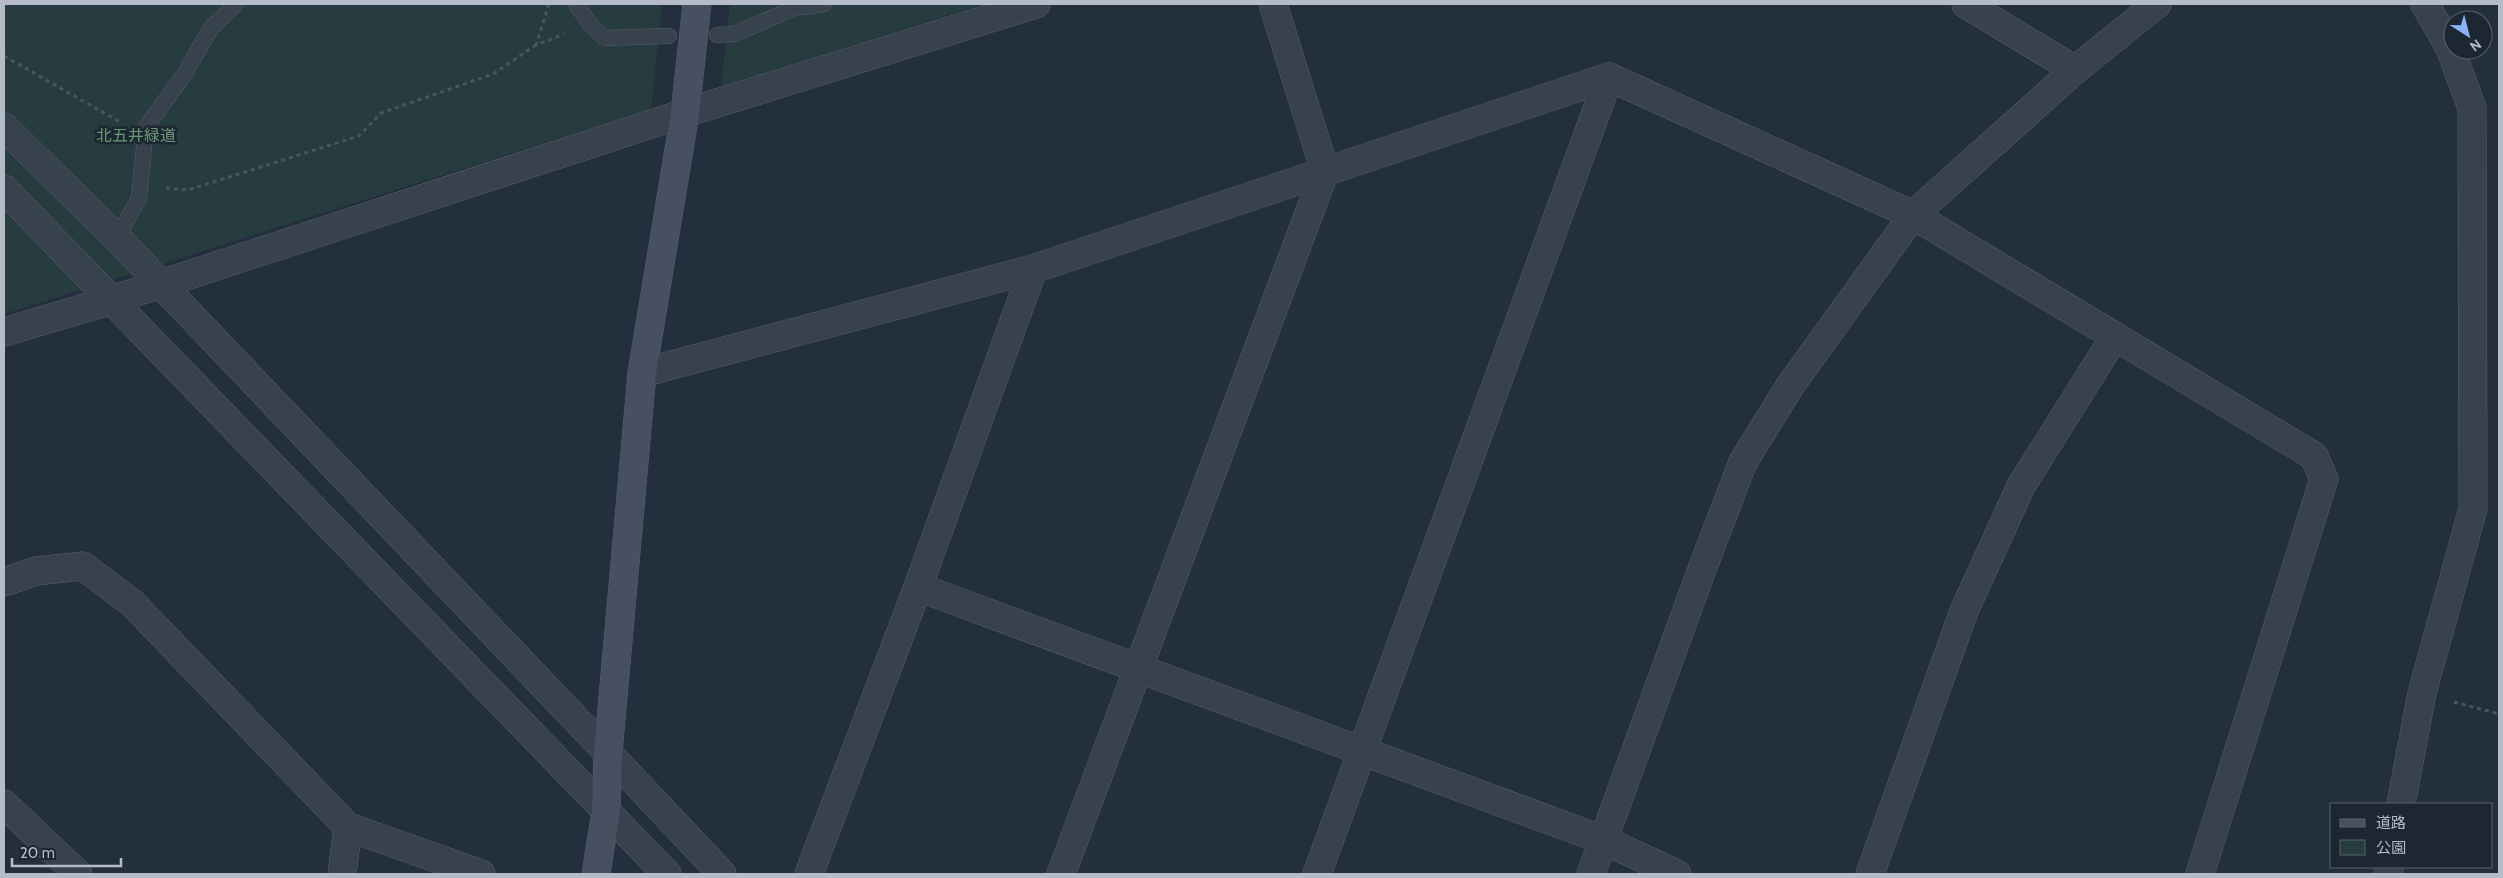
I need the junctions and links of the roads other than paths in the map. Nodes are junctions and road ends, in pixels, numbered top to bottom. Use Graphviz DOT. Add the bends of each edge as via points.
graph roads {
  1 [pos="236,4"];
  2 [pos="576,4"];
  3 [pos="697,4"];
  4 [pos="824,4"];
  5 [pos="1036,4"];
  6 [pos="1273,4"];
  7 [pos="1966,4"];
  8 [pos="2157,4"];
  9 [pos="2425,4"];
  10 [pos="717,35"];
  11 [pos="669,36"];
  12 [pos="2076,70"];
  13 [pos="1608,77"];
  14 [pos="685,113"];
  15 [pos="4,127"];
  16 [pos="1325,171"];
  17 [pos="4,189"];
  18 [pos="1913,215"];
  19 [pos="117,238"];
  20 [pos="1032,268"];
  21 [pos="158,283"];
  22 [pos="112,300"];
  23 [pos="4,332"];
  24 [pos="2116,336"];
  25 [pos="642,373"];
  26 [pos="4,582"];
  27 [pos="918,587"];
  28 [pos="1137,668"];
  29 [pos="1362,751"];
  30 [pos="608,753"];
  31 [pos="2401,803"];
  32 [pos="4,804"];
  33 [pos="606,811"];
  34 [pos="348,827"];
  35 [pos="1603,840"];
  36 [pos="78,874"];
  37 [pos="342,874"];
  38 [pos="481,874"];
  39 [pos="596,874"];
  40 [pos="667,874"];
  41 [pos="722,874"];
  42 [pos="809,874"];
  43 [pos="1061,874"];
  44 [pos="1317,874"];
  45 [pos="1591,874"];
  46 [pos="1677,874"];
  47 [pos="1870,874"];
  48 [pos="2200,874"];
  1 -- 19 [label="lane" via="211,28 184,75 146,127 139,198"];
  2 -- 11 [label="lane" via="590,24 606,38"];
  3 -- 14 [label="street"];
  4 -- 10 [label="lane" via="795,8 734,34"];
  5 -- 14 [label="street"];
  6 -- 16 [label="street"];
  7 -- 12 [label="street"];
  8 -- 12 [label="street"];
  9 -- 31 [label="street" via="2450,48 2472,108 2473,509 2422,694"];
  12 -- 18 [label="street"];
  13 -- 16 [label="street"];
  13 -- 18 [label="street"];
  13 -- 29 [label="street"];
  14 -- 21 [label="street"];
  14 -- 25 [label="street"];
  15 -- 19 [label="street"];
  16 -- 20 [label="street"];
  16 -- 28 [label="street"];
  17 -- 22 [label="street"];
  18 -- 24 [label="street"];
  18 -- 35 [label="street" via="1790,386 1743,462"];
  19 -- 21 [label="street"];
  20 -- 25 [label="street"];
  20 -- 27 [label="street"];
  21 -- 22 [label="street"];
  21 -- 30 [label="street"];
  22 -- 23 [label="street"];
  22 -- 33 [label="street"];
  24 -- 47 [label="street" via="2017,494 1964,611"];
  24 -- 48 [label="street" via="2314,456 2324,479"];
  25 -- 30 [label="street"];
  26 -- 34 [label="street" via="36,571 83,566 132,603"];
  27 -- 28 [label="street"];
  27 -- 42 [label="street"];
  28 -- 29 [label="street"];
  28 -- 43 [label="street"];
  29 -- 35 [label="street"];
  29 -- 44 [label="street"];
  30 -- 33 [label="street"];
  30 -- 41 [label="street"];
  32 -- 36 [label="street"];
  33 -- 39 [label="street"];
  33 -- 40 [label="street"];
  34 -- 37 [label="street"];
  34 -- 38 [label="street"];
  35 -- 45 [label="street"];
  35 -- 46 [label="street"];
}
